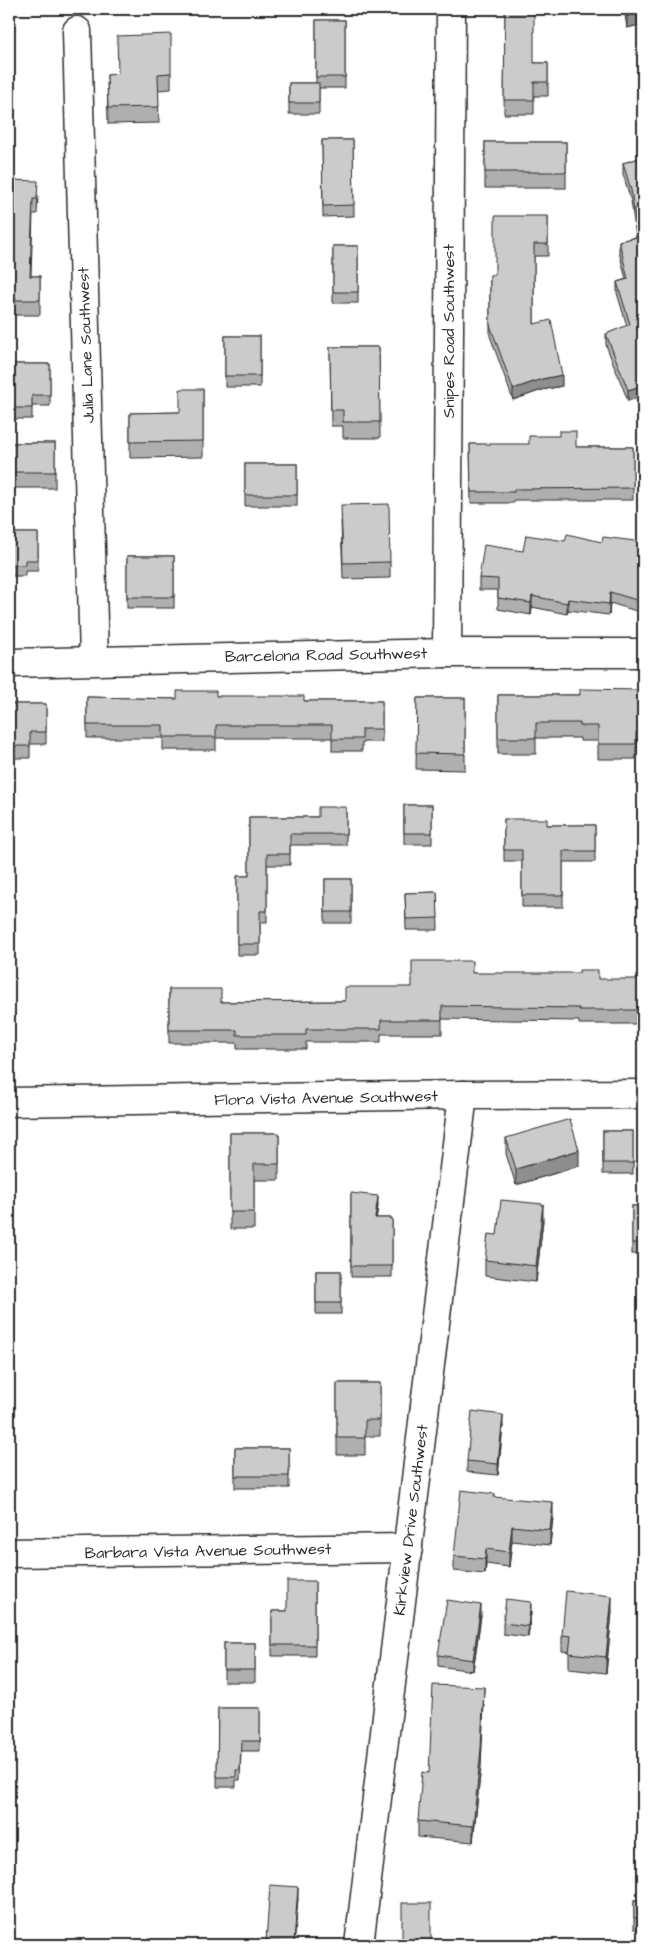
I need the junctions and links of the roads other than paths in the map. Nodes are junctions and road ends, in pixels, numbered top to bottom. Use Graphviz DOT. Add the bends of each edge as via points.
graph roads {
  1 [pos="451,9"];
  2 [pos="77,31"];
  3 [pos="447,653"];
  4 [pos="643,653"];
  5 [pos="94,660"];
  6 [pos="9,663"];
  7 [pos="643,1094"];
  8 [pos="463,1095"];
  9 [pos="9,1102"];
  10 [pos="408,1548"];
  11 [pos="9,1553"];
  12 [pos="359,1945"];
  1 -- 3 [label="street, Snipes Road Southwest"];
  2 -- 5 [label="street, Julia Lane Southwest"];
  3 -- 4 [label="street, Barcelona Road Southwest"];
  3 -- 5 [label="street, Barcelona Road Southwest"];
  5 -- 6 [label="street, Barcelona Road Southwest"];
  7 -- 8 [label="street, Flora Vista Avenue Southwest"];
  8 -- 9 [label="street, Flora Vista Avenue Southwest"];
  8 -- 10 [label="street, Kirkview Drive Southwest"];
  10 -- 11 [label="street, Barbara Vista Avenue Southwest"];
  10 -- 12 [label="street, Kirkview Drive Southwest"];
}
